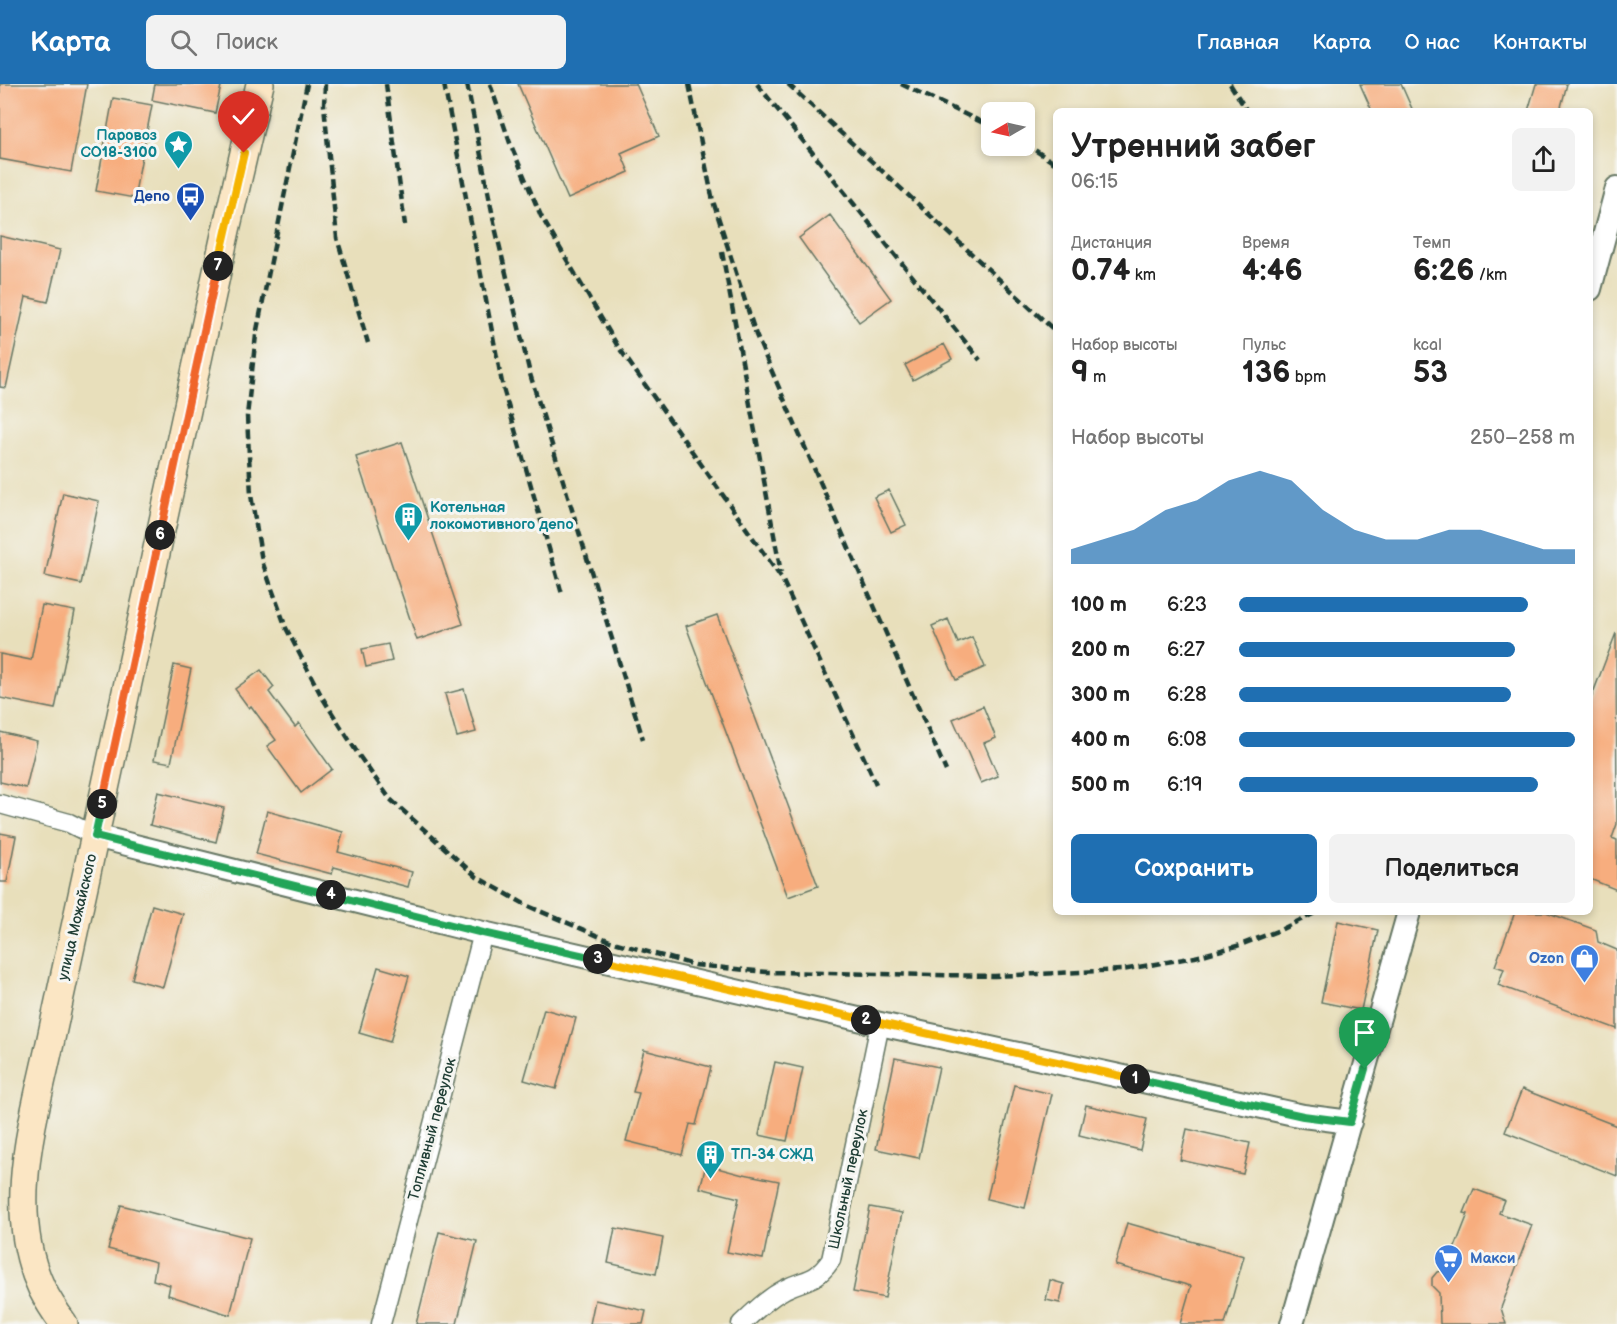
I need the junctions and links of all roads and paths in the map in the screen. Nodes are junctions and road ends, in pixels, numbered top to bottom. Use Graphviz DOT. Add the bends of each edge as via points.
graph roads {
  1 [pos="260,84"];
  2 [pos="1617,188"];
  3 [pos="1593,278"];
  4 [pos="0,804"];
  5 [pos="95,836"];
  6 [pos="1408,915"];
  7 [pos="483,933"];
  8 [pos="880,1024"];
  9 [pos="1350,1122"];
  10 [pos="64,1324"];
  11 [pos="381,1324"];
  12 [pos="741,1324"];
  13 [pos="1292,1324"];
  1 -- 5 [label="main road, улица Можайского"];
  2 -- 3 [label="street"];
  4 -- 5 [label="street" via="69,823"];
  5 -- 7 [label="street"];
  5 -- 10 [label="main road, улица Можайского" via="27,1155 23,1196 31,1260 42,1289"];
  6 -- 9 [label="street"];
  7 -- 8 [label="street"];
  7 -- 11 [label="street, Топливный переулок"];
  8 -- 9 [label="street" via="1303,1116"];
  8 -- 12 [label="street, Школьный переулок" via="831,1260 822,1272 763,1303"];
  9 -- 13 [label="street"];
}
